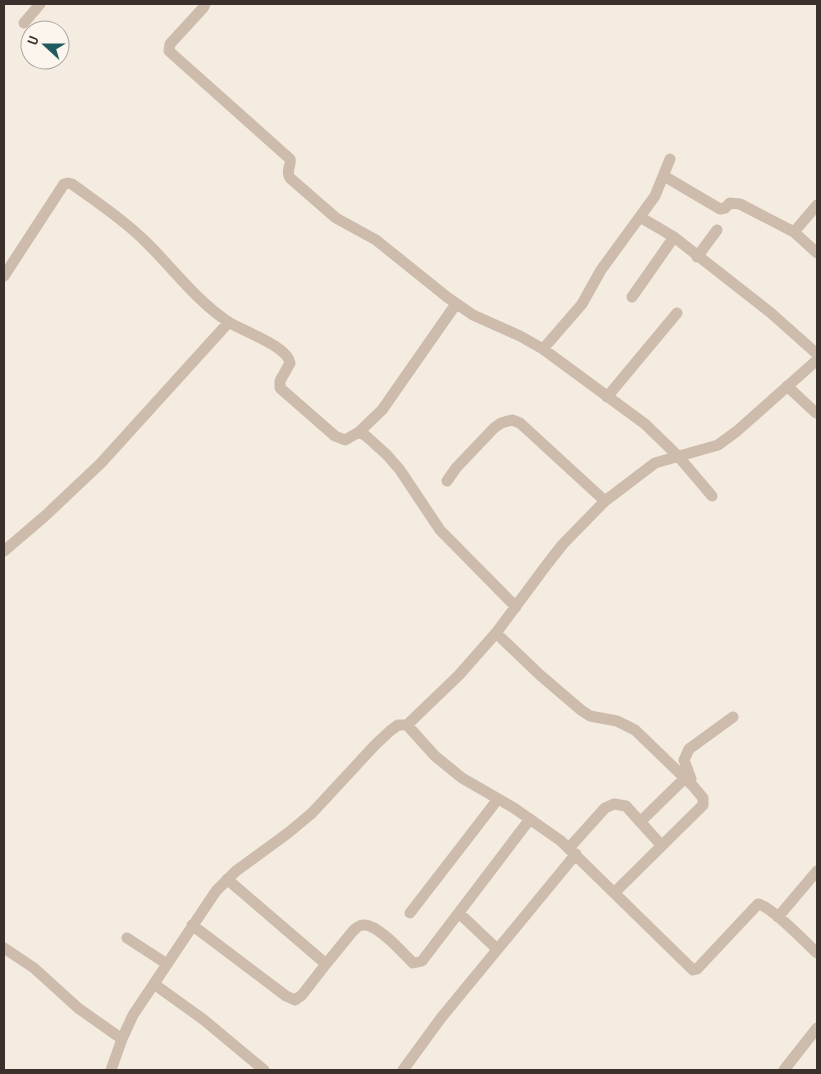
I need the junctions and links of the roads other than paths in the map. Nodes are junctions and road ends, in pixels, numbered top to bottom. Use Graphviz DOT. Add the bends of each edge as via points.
graph roads {
  1 [pos="40,4"];
  2 [pos="205,4"];
  3 [pos="27,20"];
  4 [pos="670,159"];
  5 [pos="664,176"];
  6 [pos="817,205"];
  7 [pos="640,217"];
  8 [pos="717,230"];
  9 [pos="794,232"];
  10 [pos="674,237"];
  11 [pos="817,253"];
  12 [pos="697,257"];
  13 [pos="4,276"];
  14 [pos="632,297"];
  15 [pos="456,304"];
  16 [pos="677,313"];
  17 [pos="229,322"];
  18 [pos="543,349"];
  19 [pos="817,354"];
  20 [pos="817,360"];
  21 [pos="787,386"];
  22 [pos="607,397"];
  23 [pos="816,412"];
  24 [pos="359,432"];
  25 [pos="678,456"];
  26 [pos="447,481"];
  27 [pos="712,496"];
  28 [pos="605,501"];
  29 [pos="4,551"];
  30 [pos="516,607"];
  31 [pos="496,633"];
  32 [pos="732,717"];
  33 [pos="407,725"];
  34 [pos="689,782"];
  35 [pos="498,799"];
  36 [pos="530,819"];
  37 [pos="640,822"];
  38 [pos="662,846"];
  39 [pos="572,851"];
  40 [pos="817,871"];
  41 [pos="227,879"];
  42 [pos="614,893"];
  43 [pos="410,912"];
  44 [pos="459,913"];
  45 [pos="778,918"];
  46 [pos="192,925"];
  47 [pos="127,938"];
  48 [pos="4,948"];
  49 [pos="497,948"];
  50 [pos="817,953"];
  51 [pos="167,964"];
  52 [pos="326,964"];
  53 [pos="154,984"];
  54 [pos="817,1028"];
  55 [pos="122,1039"];
  56 [pos="111,1070"];
  57 [pos="264,1070"];
  58 [pos="404,1070"];
  59 [pos="784,1070"];
  1 -- 3 [label="street"];
  2 -- 15 [label="street" via="170,44 169,52 290,159 288,176 336,218 376,240"];
  4 -- 5 [label="street"];
  5 -- 7 [label="street"];
  5 -- 9 [label="street" via="715,207 736,203"];
  6 -- 9 [label="street"];
  7 -- 10 [label="street"];
  7 -- 18 [label="street" via="601,270 582,304"];
  8 -- 12 [label="street"];
  9 -- 11 [label="street"];
  10 -- 12 [label="street"];
  10 -- 14 [label="street"];
  12 -- 19 [label="street" via="771,313"];
  13 -- 17 [label="street" via="64,184 68,183 139,235 180,279"];
  15 -- 18 [label="street"];
  15 -- 24 [label="street" via="382,410"];
  16 -- 22 [label="street"];
  17 -- 24 [label="street" via="277,348 288,358 290,363 280,380 280,388 335,436 345,440"];
  17 -- 29 [label="street" via="101,463"];
  18 -- 22 [label="street"];
  20 -- 21 [label="street"];
  21 -- 23 [label="street"];
  21 -- 25 [label="street" via="718,445"];
  22 -- 25 [label="street" via="645,424"];
  24 -- 30 [label="street" via="387,455 440,530"];
  25 -- 27 [label="street"];
  25 -- 28 [label="street" via="655,463"];
  26 -- 28 [label="street" via="494,428 512,420 520,423"];
  28 -- 30 [label="street" via="548,563"];
  30 -- 31 [label="street"];
  31 -- 33 [label="street" via="459,676"];
  31 -- 34 [label="street" via="581,710 590,716 617,721 635,730"];
  32 -- 34 [label="street" via="689,749 684,760"];
  33 -- 35 [label="street" via="449,768"];
  33 -- 41 [label="street" via="398,725 312,813"];
  34 -- 37 [label="street"];
  34 -- 38 [label="street" via="703,798 703,805"];
  35 -- 36 [label="street"];
  35 -- 43 [label="street"];
  36 -- 39 [label="street"];
  36 -- 44 [label="street"];
  37 -- 38 [label="street"];
  37 -- 39 [label="street" via="626,806 609,805"];
  38 -- 42 [label="street"];
  39 -- 42 [label="street"];
  39 -- 49 [label="street"];
  40 -- 45 [label="street"];
  41 -- 46 [label="street"];
  41 -- 52 [label="street"];
  42 -- 45 [label="street" via="693,970 698,969 758,904"];
  44 -- 49 [label="street"];
  44 -- 52 [label="street" via="419,962 413,963 376,928 364,925 353,931"];
  45 -- 50 [label="street"];
  46 -- 51 [label="street"];
  46 -- 52 [label="street" via="295,1000 302,996"];
  47 -- 51 [label="street"];
  48 -- 55 [label="street"];
  49 -- 58 [label="street"];
  51 -- 53 [label="street"];
  53 -- 55 [label="street" via="133,1015"];
  53 -- 57 [label="street"];
  54 -- 59 [label="street"];
  55 -- 56 [label="street"];
}
